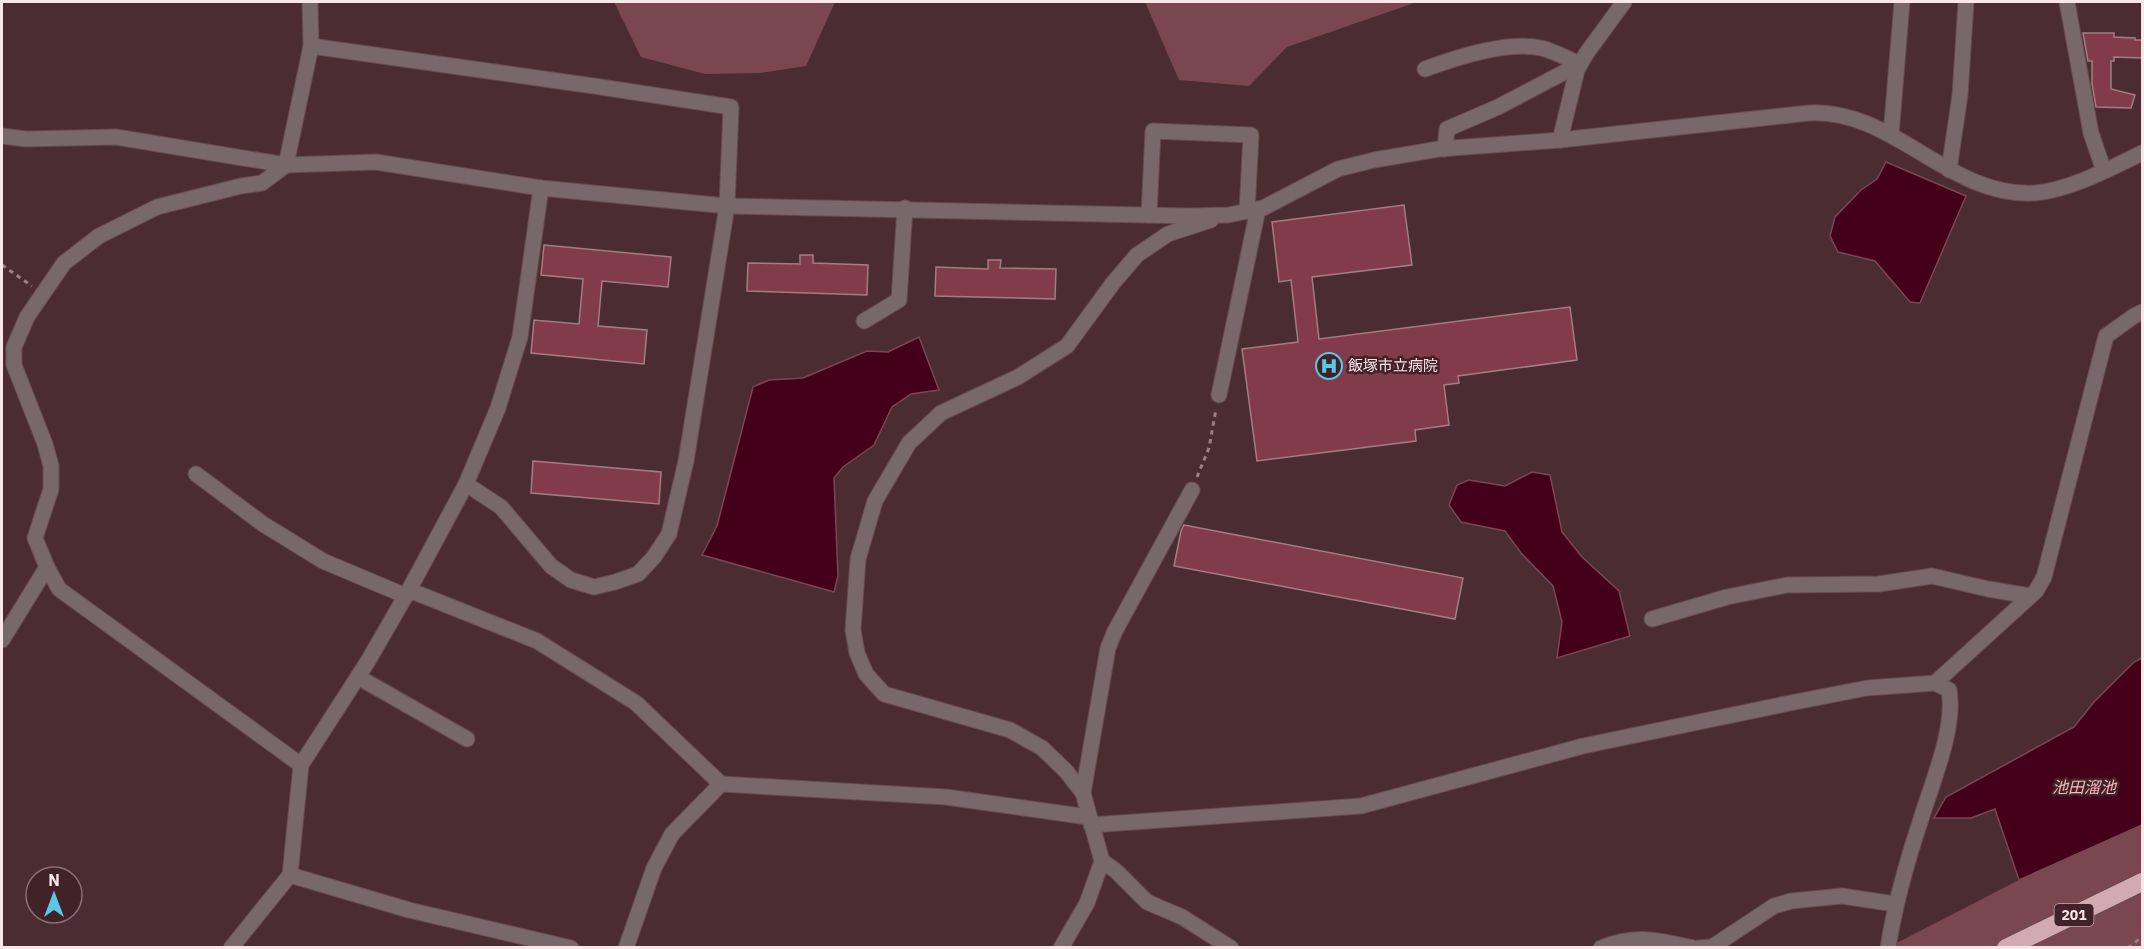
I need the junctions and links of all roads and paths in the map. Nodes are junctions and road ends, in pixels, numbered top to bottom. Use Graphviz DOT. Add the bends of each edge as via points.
graph roads {
  1 [pos="310,2"];
  2 [pos="1624,2"];
  3 [pos="1902,2"];
  4 [pos="1966,2"];
  5 [pos="2067,2"];
  6 [pos="311,46"];
  7 [pos="1580,64"];
  8 [pos="1425,69"];
  9 [pos="1891,135"];
  10 [pos="2,136"];
  11 [pos="1560,140"];
  12 [pos="1445,149"];
  13 [pos="2142,153"];
  14 [pos="286,165"];
  15 [pos="1949,170"];
  16 [pos="2104,171"];
  17 [pos="541,188"];
  18 [pos="727,206"];
  19 [pos="905,208"];
  20 [pos="1252,210"];
  21 [pos="1149,215"];
  22 [pos="1228,215"];
  23 [pos="2,266"];
  24 [pos="41,294"];
  25 [pos="2142,312"];
  26 [pos="864,321"];
  27 [pos="1219,395"];
  28 [pos="196,474"];
  29 [pos="466,484"];
  30 [pos="1192,490"];
  31 [pos="47,567"];
  32 [pos="407,593"];
  33 [pos="2030,596"];
  34 [pos="1652,619"];
  35 [pos="2,639"];
  36 [pos="358,677"];
  37 [pos="1935,683"];
  38 [pos="467,739"];
  39 [pos="302,765"];
  40 [pos="721,784"];
  41 [pos="1083,793"];
  42 [pos="1090,821"];
  43 [pos="1102,861"];
  44 [pos="290,874"];
  45 [pos="2142,882"];
  46 [pos="1895,904"];
  47 [pos="2142,937"];
  48 [pos="231,948"];
  49 [pos="571,948"];
  50 [pos="626,948"];
  51 [pos="1061,948"];
  52 [pos="1231,948"];
  53 [pos="1601,948"];
  54 [pos="1693,948"];
  55 [pos="1698,948"];
  56 [pos="1888,948"];
  57 [pos="2006,948"];
  58 [pos="2128,948"];
  1 -- 6 [label="street"];
  2 -- 7 [label="street"];
  3 -- 9 [label="street"];
  4 -- 15 [label="street" via="1960,95"];
  5 -- 16 [label="street" via="2091,133"];
  6 -- 14 [label="street"];
  6 -- 18 [label="street" via="731,107"];
  7 -- 8 [label="street" via="1543,48 1528,46 1474,53"];
  7 -- 11 [label="street"];
  7 -- 12 [label="street" via="1447,129"];
  9 -- 11 [label="street" via="1854,118 1827,112"];
  9 -- 15 [label="street"];
  10 -- 14 [label="street" via="116,137"];
  11 -- 12 [label="street"];
  12 -- 20 [label="street" via="1374,159 1338,169"];
  13 -- 16 [label="street"];
  14 -- 17 [label="street" via="376,162"];
  14 -- 24 [label="street" via="262,183 157,207 133,218 99,236 64,263"];
  15 -- 16 [label="street" via="1978,184 2034,193 2057,189"];
  17 -- 18 [label="street"];
  17 -- 29 [label="street" via="520,337 498,408"];
  18 -- 19 [label="street"];
  18 -- 29 [label="street" via="686,461 669,534 654,557 638,574 615,582 594,587 571,580 550,566 501,507"];
  19 -- 21 [label="street"];
  19 -- 26 [label="street" via="898,300"];
  20 -- 21 [label="street" via="1251,135 1153,131"];
  20 -- 22 [label="street"];
  20 -- 27 [label="street"];
  21 -- 22 [label="street"];
  22 -- 41 [label="street" via="1167,234 1137,255 1067,346 1018,377 941,413 909,442 874,501 858,559 854,630 857,653 866,674 884,694 1010,730 1042,748"];
  23 -- 24 [label="path"];
  24 -- 31 [label="street" via="14,347 14,365 51,466 51,489 35,538"];
  25 -- 33 [label="street" via="2106,336 2044,577"];
  27 -- 30 [label="path" via="1209,448"];
  28 -- 32 [label="street" via="262,524 323,561"];
  29 -- 32 [label="street"];
  30 -- 41 [label="street" via="1108,648"];
  31 -- 35 [label="street"];
  31 -- 39 [label="street" via="59,589"];
  32 -- 36 [label="street"];
  32 -- 40 [label="street" via="537,641 636,703"];
  33 -- 34 [label="street" via="1932,576 1879,584 1787,585 1727,597"];
  33 -- 37 [label="street"];
  36 -- 38 [label="street"];
  36 -- 39 [label="street"];
  37 -- 42 [label="street" via="1867,688 1583,746 1361,806"];
  37 -- 46 [label="street" via="1949,690 1947,726 1938,769"];
  39 -- 44 [label="street"];
  40 -- 42 [label="street" via="946,797"];
  40 -- 50 [label="street" via="672,834 654,868"];
  41 -- 42 [label="street"];
  42 -- 43 [label="street"];
  43 -- 51 [label="street" via="1087,903"];
  43 -- 52 [label="street" via="1147,902 1182,917"];
  44 -- 48 [label="street"];
  44 -- 49 [label="street" via="409,910"];
  45 -- 57 [label="highway, 201"];
  46 -- 55 [label="street" via="1842,896 1791,901 1774,906 1712,947"];
  46 -- 56 [label="street"];
  47 -- 58 [label="path"];
  53 -- 54 [label="street" via="1641,938"];
}
